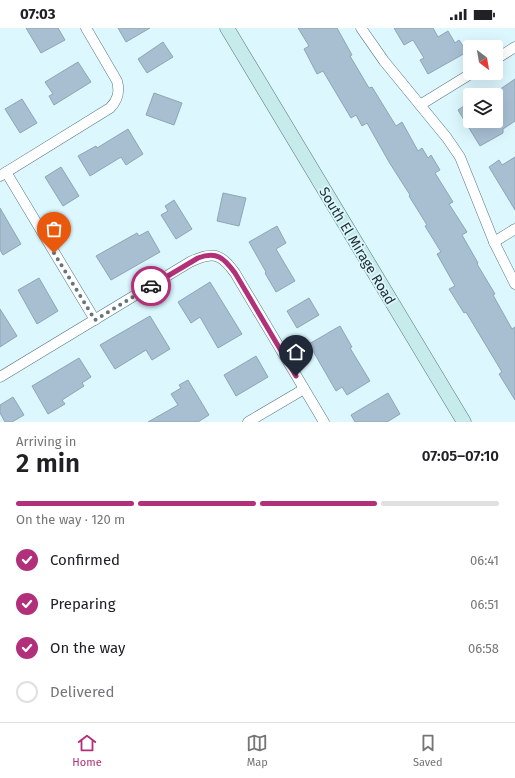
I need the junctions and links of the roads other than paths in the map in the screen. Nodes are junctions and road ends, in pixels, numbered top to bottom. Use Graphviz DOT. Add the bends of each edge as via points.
graph roads {
  1 [pos="86,28"];
  2 [pos="227,28"];
  3 [pos="361,28"];
  4 [pos="515,47"];
  5 [pos="503,54"];
  6 [pos="463,79"];
  7 [pos="420,105"];
  8 [pos="3,174"];
  9 [pos="515,229"];
  10 [pos="494,242"];
  11 [pos="515,284"];
  12 [pos="95,320"];
  13 [pos="0,376"];
  14 [pos="304,389"];
  15 [pos="248,422"];
  16 [pos="324,422"];
  17 [pos="464,422"];
  1 -- 8 [label="street" via="115,77 119,89 115,103"];
  2 -- 17 [label="main road, South El Mirage Road"];
  3 -- 7 [label="street"];
  4 -- 5 [label="street"];
  6 -- 7 [label="street"];
  7 -- 10 [label="street" via="460,157"];
  8 -- 12 [label="street"];
  9 -- 10 [label="street"];
  10 -- 11 [label="street"];
  12 -- 13 [label="street"];
  12 -- 14 [label="street" via="190,262 206,255 216,255 235,273"];
  14 -- 15 [label="street"];
  14 -- 16 [label="street"];
}
